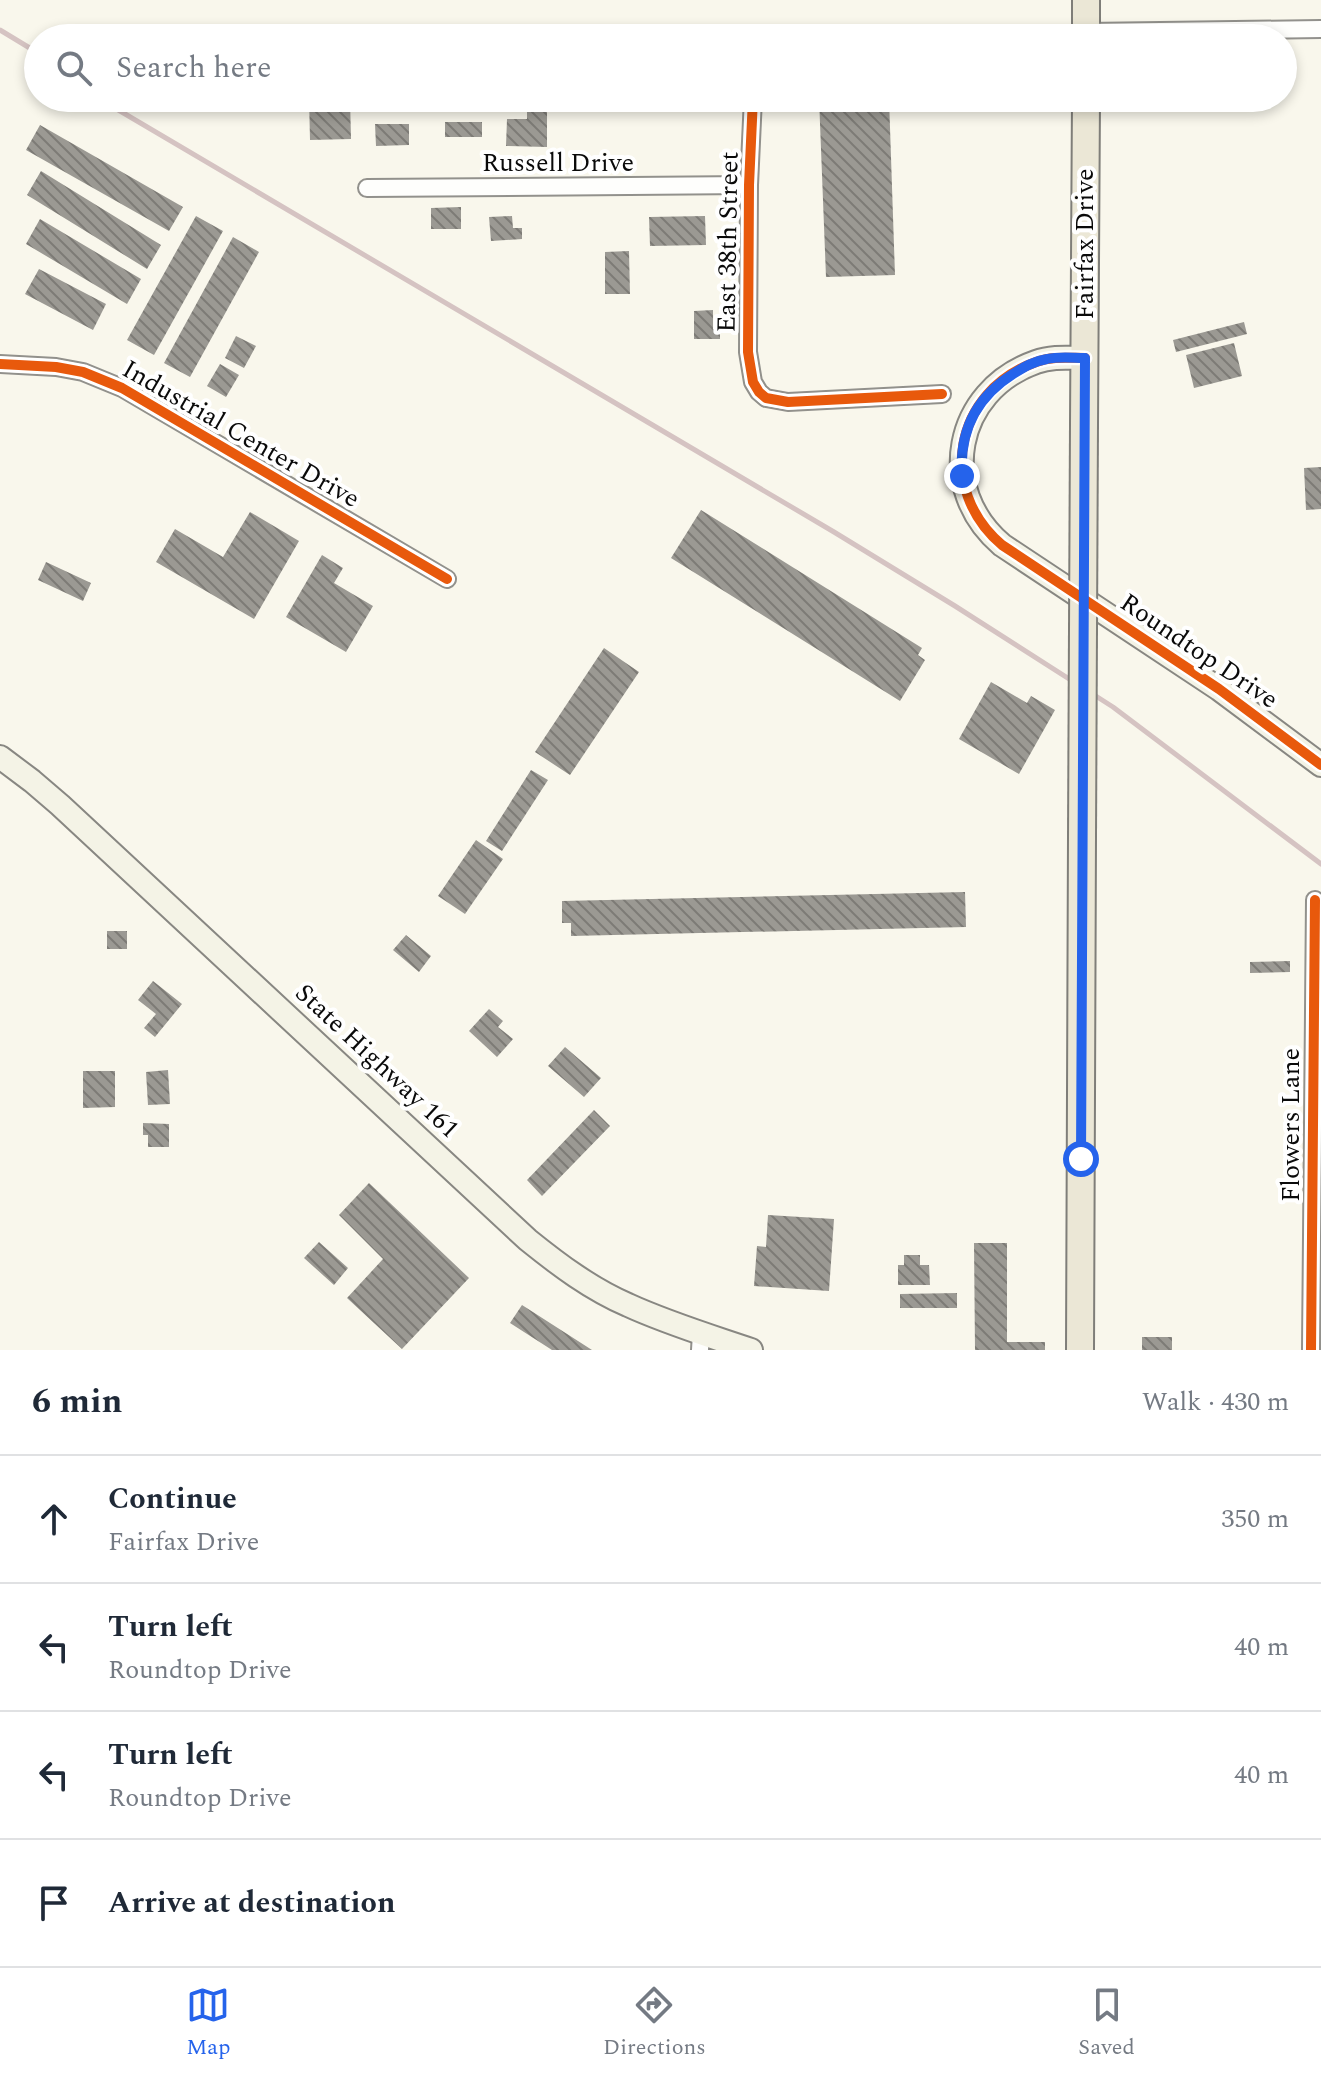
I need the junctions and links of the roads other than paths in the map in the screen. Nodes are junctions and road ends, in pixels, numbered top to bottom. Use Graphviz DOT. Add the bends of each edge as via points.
graph roads {
  1 [pos="1086,0"];
  2 [pos="1086,24"];
  3 [pos="1321,29"];
  4 [pos="1297,30"];
  5 [pos="752,112"];
  6 [pos="1086,112"];
  7 [pos="749,185"];
  8 [pos="367,188"];
  9 [pos="1085,358"];
  10 [pos="0,364"];
  11 [pos="942,394"];
  12 [pos="447,579"];
  13 [pos="0,757"];
  14 [pos="1321,765"];
  15 [pos="1315,900"];
  16 [pos="700,1342"];
  17 [pos="751,1350"];
  18 [pos="1080,1350"];
  19 [pos="1311,1350"];
  1 -- 2 [label="main road"];
  3 -- 4 [label="street"];
  5 -- 7 [label="street, East 38th Street"];
  6 -- 9 [label="main road, Fairfax Drive"];
  7 -- 8 [label="street, Russell Drive"];
  7 -- 11 [label="street, East 38th Street" via="748,352 755,387 766,398 788,402"];
  9 -- 14 [label="main road, Roundtop Drive" via="1035,362 1002,381 979,404 966,430 961,463 975,514 1002,545 1219,689"];
  9 -- 18 [label="main road, Fairfax Drive, bridge"];
  10 -- 12 [label="street, Industrial Center Drive" via="83,372 122,388"];
  13 -- 16 [label="main road, State Highway 161" via="60,805 528,1240 610,1296"];
  15 -- 19 [label="street, Flowers Lane"];
  16 -- 17 [label="main road, State Highway 161"];
}
